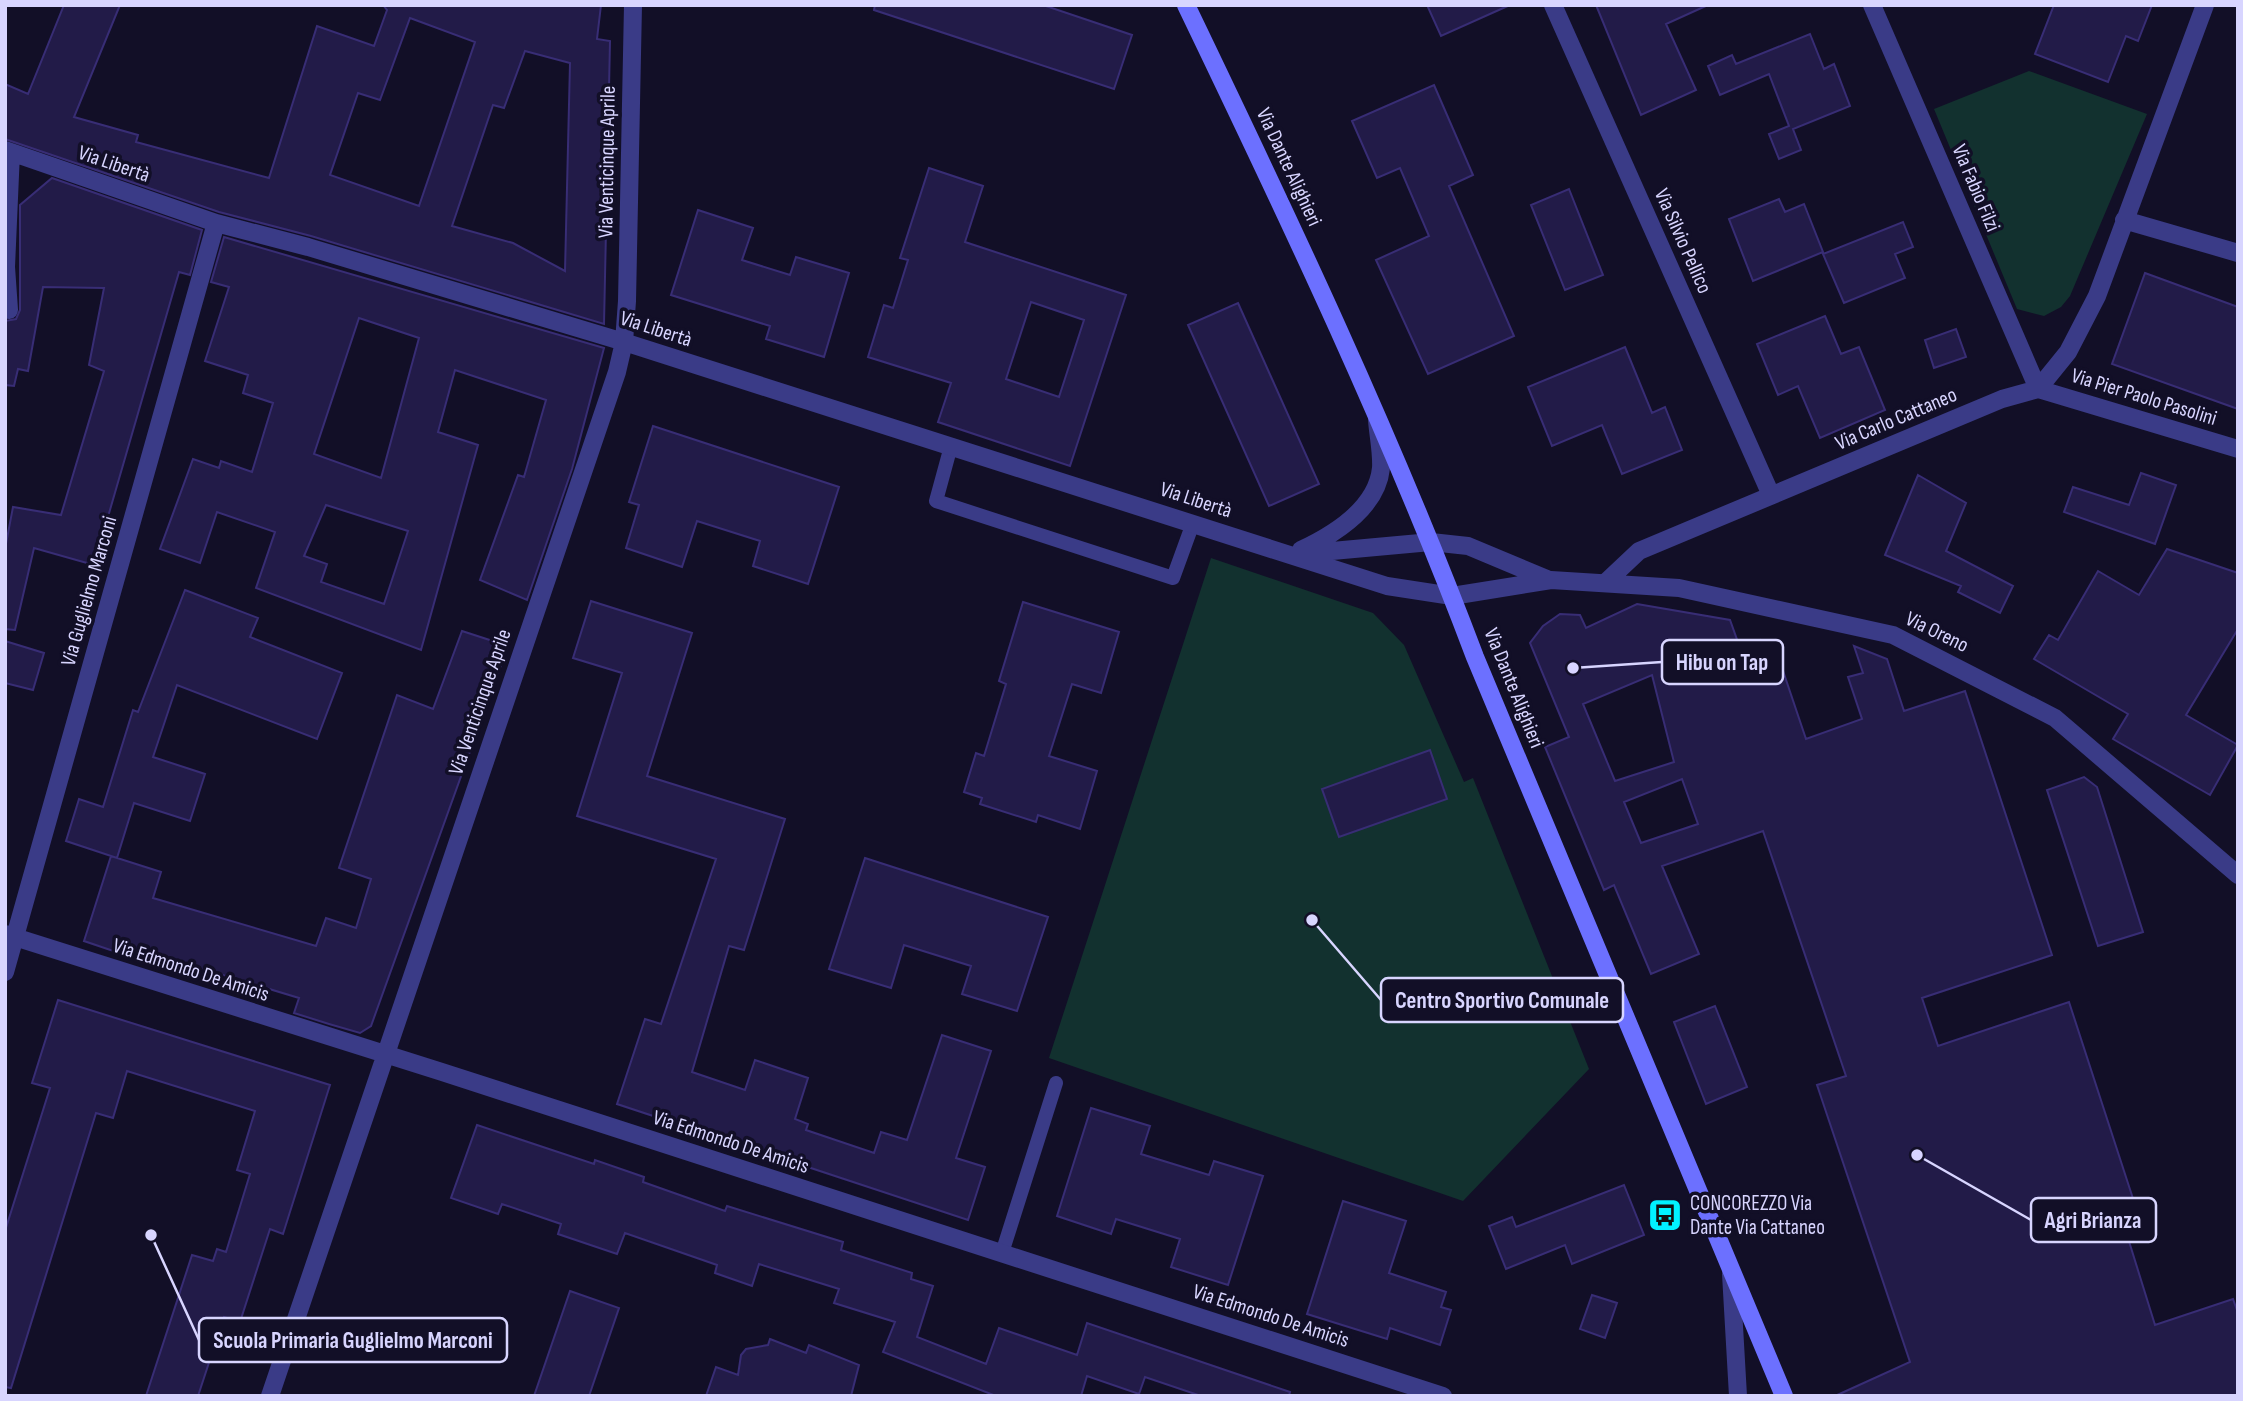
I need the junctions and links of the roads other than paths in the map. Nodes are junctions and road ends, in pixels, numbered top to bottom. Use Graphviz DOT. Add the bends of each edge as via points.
graph roads {
  1 [pos="633,5"];
  2 [pos="1186,5"];
  3 [pos="1553,5"];
  4 [pos="1872,5"];
  5 [pos="2205,5"];
  6 [pos="8,151"];
  7 [pos="2124,220"];
  8 [pos="216,223"];
  9 [pos="2238,253"];
  10 [pos="9,310"];
  11 [pos="624,342"];
  12 [pos="2038,389"];
  13 [pos="1377,419"];
  14 [pos="951,446"];
  15 [pos="2238,449"];
  16 [pos="1771,495"];
  17 [pos="1193,523"];
  18 [pos="1431,542"];
  19 [pos="1292,555"];
  20 [pos="1551,580"];
  21 [pos="1605,583"];
  22 [pos="1452,596"];
  23 [pos="2238,875"];
  24 [pos="10,936"];
  25 [pos="5,972"];
  26 [pos="383,1055"];
  27 [pos="1056,1083"];
  28 [pos="1002,1253"];
  29 [pos="1730,1267"];
  30 [pos="270,1396"];
  31 [pos="1443,1396"];
  32 [pos="1738,1396"];
  33 [pos="1784,1396"];
  1 -- 11 [label="street, Via Venticinque Aprile"];
  2 -- 13 [label="main road, Via Dante Alighieri" via="1290,221"];
  3 -- 16 [label="street, Via Silvio Pellico"];
  4 -- 12 [label="street, Via Fabio Filzi"];
  5 -- 7 [label="street"];
  6 -- 8 [label="street, Via Libertà"];
  6 -- 10 [label="street"];
  7 -- 9 [label="street"];
  7 -- 12 [label="street" via="2097,296 2074,341"];
  8 -- 11 [label="street, Via Libertà"];
  8 -- 24 [label="street, Via Guglielmo Marconi"];
  11 -- 14 [label="street, Via Libertà"];
  11 -- 26 [label="street, Via Venticinque Aprile"];
  12 -- 15 [label="street, Via Pier Paolo Pasolini"];
  12 -- 16 [label="street, Via Carlo Cattaneo" via="2002,399"];
  13 -- 18 [label="main road, Via Dante Alighieri"];
  13 -- 19 [label="street" via="1381,470 1368,499 1335,534"];
  14 -- 17 [label="street, Via Libertà"];
  14 -- 17 [label="lane" via="936,501 1173,578"];
  16 -- 21 [label="street, Via Carlo Cattaneo" via="1639,551"];
  17 -- 19 [label="street, Via Libertà"];
  18 -- 19 [label="street, Via Libertà"];
  18 -- 20 [label="street, Via Oreno" via="1468,546"];
  18 -- 22 [label="main road, Via Dante Alighieri"];
  19 -- 22 [label="street, Via Libertà" via="1387,586"];
  20 -- 21 [label="street, Via Oreno"];
  20 -- 22 [label="street, Via Oreno"];
  21 -- 23 [label="street, Via Oreno" via="1679,588 1893,635 2055,718"];
  22 -- 29 [label="main road, Via Dante Alighieri"];
  24 -- 25 [label="street, Via Guglielmo Marconi"];
  24 -- 26 [label="street, Via Edmondo De Amicis"];
  26 -- 28 [label="street, Via Edmondo De Amicis"];
  26 -- 30 [label="street, Via Venticinque Aprile"];
  27 -- 28 [label="lane"];
  28 -- 31 [label="street, Via Edmondo De Amicis"];
  29 -- 32 [label="street"];
  29 -- 33 [label="main road, Via Dante Alighieri"];
}
